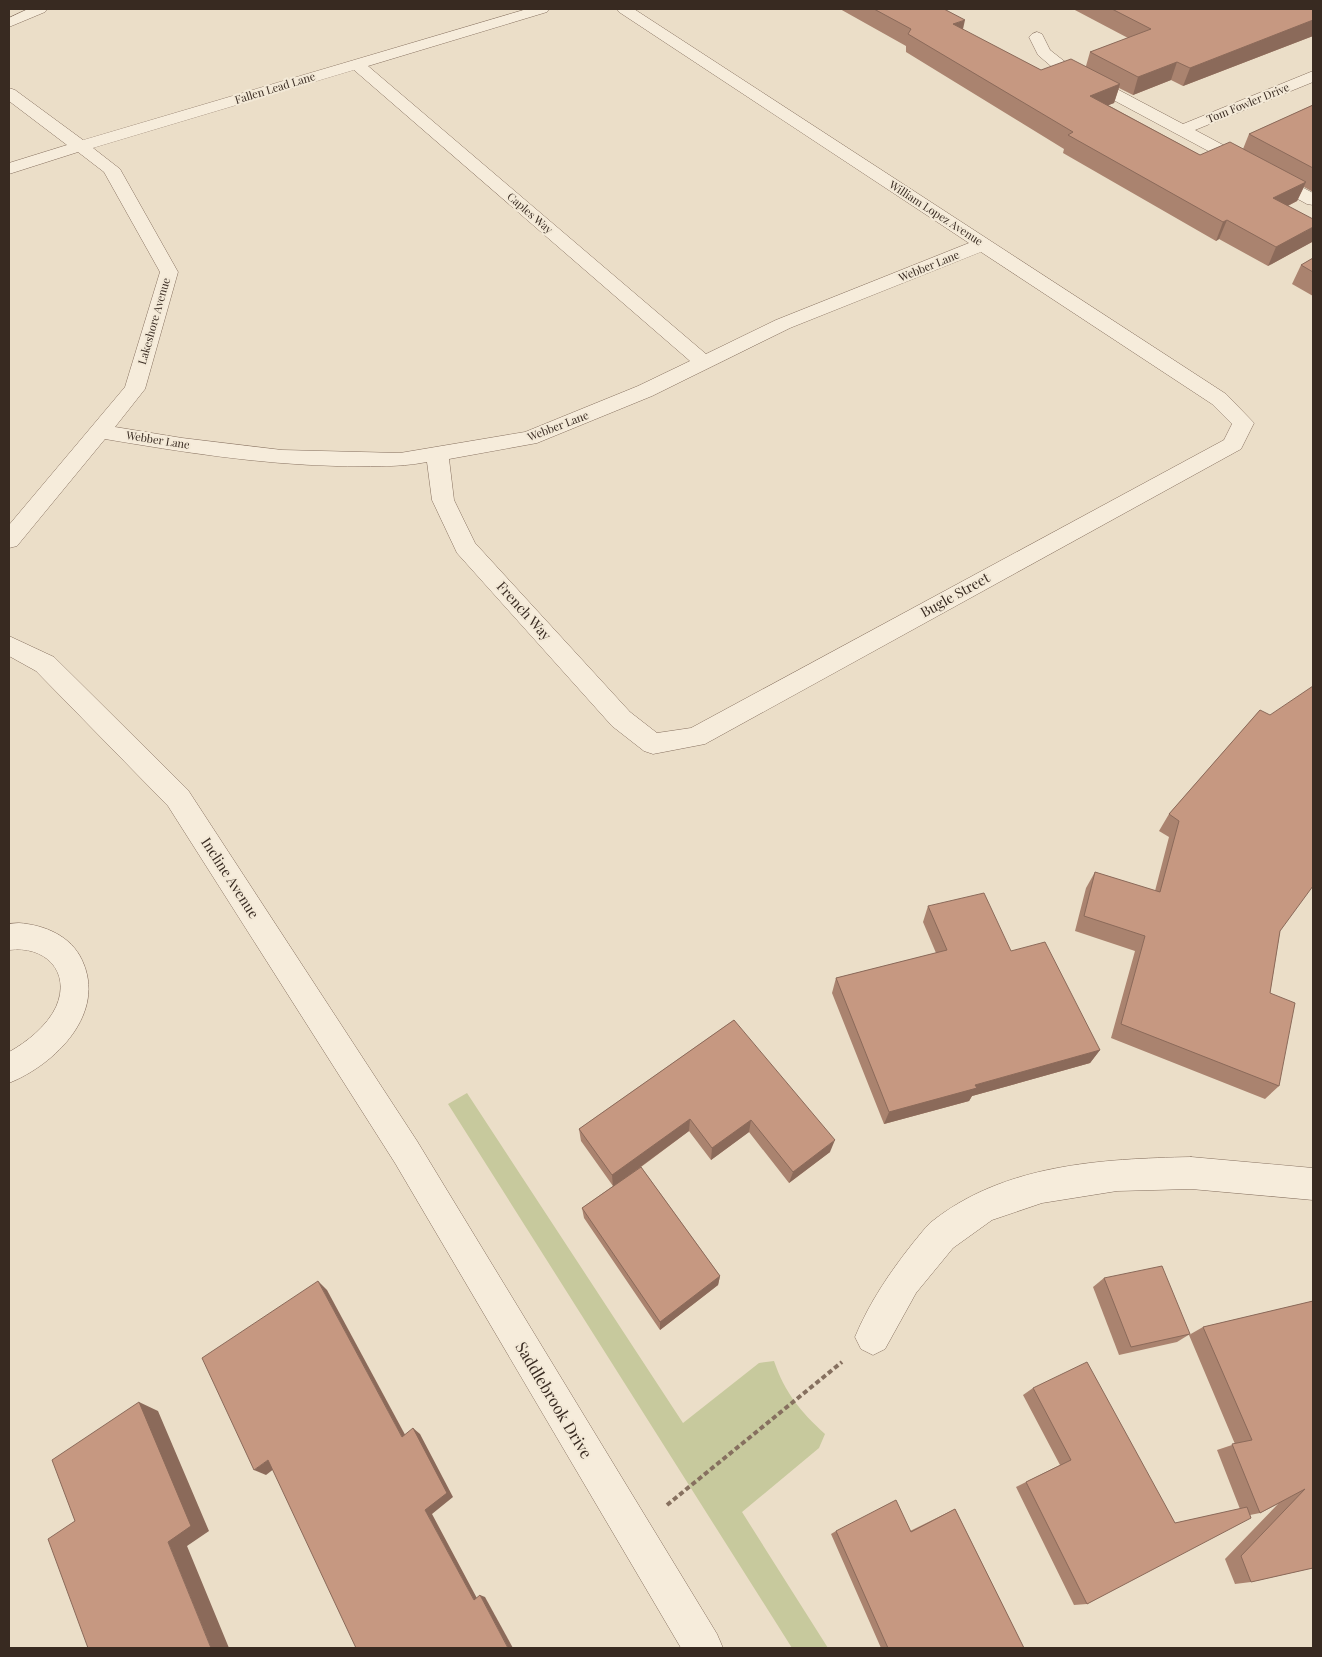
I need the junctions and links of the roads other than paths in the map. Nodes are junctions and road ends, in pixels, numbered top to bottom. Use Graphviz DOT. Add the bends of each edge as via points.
graph roads {
  1 [pos="40,9"];
  2 [pos="542,9"];
  3 [pos="624,9"];
  4 [pos="9,23"];
  5 [pos="1037,37"];
  6 [pos="357,64"];
  7 [pos="1313,76"];
  8 [pos="9,93"];
  9 [pos="1182,130"];
  10 [pos="80,146"];
  11 [pos="9,169"];
  12 [pos="1313,200"];
  13 [pos="984,244"];
  14 [pos="704,362"];
  15 [pos="1243,423"];
  16 [pos="100,430"];
  17 [pos="437,454"];
  18 [pos="9,540"];
  19 [pos="9,645"];
  20 [pos="653,744"];
  21 [pos="9,937"];
  22 [pos="9,1068"];
  23 [pos="406,1152"];
  24 [pos="1313,1184"];
  25 [pos="873,1337"];
  26 [pos="703,1648"];
  1 -- 4 [label="street"];
  2 -- 6 [label="street, Fallen Lead Lane"];
  3 -- 13 [label="street, William Lopez Avenue"];
  5 -- 9 [label="street" via="1043,52 1058,64"];
  6 -- 10 [label="street, Fallen Lead Lane"];
  6 -- 14 [label="street, Caples Way"];
  7 -- 9 [label="street, Tom Fowler Drive"];
  8 -- 10 [label="street, Lakeshore Avenue"];
  9 -- 12 [label="street"];
  10 -- 11 [label="street, Fallen Lead Lane"];
  10 -- 16 [label="street, Lakeshore Avenue" via="111,169 168,272 135,389"];
  13 -- 14 [label="street, Webber Lane" via="783,324"];
  13 -- 15 [label="street, William Lopez Avenue" via="1219,399"];
  14 -- 17 [label="street, Webber Lane" via="645,391 529,438"];
  15 -- 20 [label="street, Bugle Street" via="1234,444 696,737"];
  16 -- 17 [label="street, Webber Lane" via="182,445 282,456 400,460"];
  16 -- 18 [label="street, Lakeshore Avenue"];
  17 -- 20 [label="street, French Way" via="442,500 465,546 621,719"];
  19 -- 23 [label="street, Incline Avenue" via="45,664 178,798"];
  21 -- 22 [label="street" via="37,938 57,947 70,963 76,984 71,1008 57,1032 37,1052"];
  23 -- 26 [label="street, Saddlebrook Drive"];
  24 -- 25 [label="street" via="1191,1172 1117,1175 1042,1187 983,1206 941,1236 904,1281"];
}
